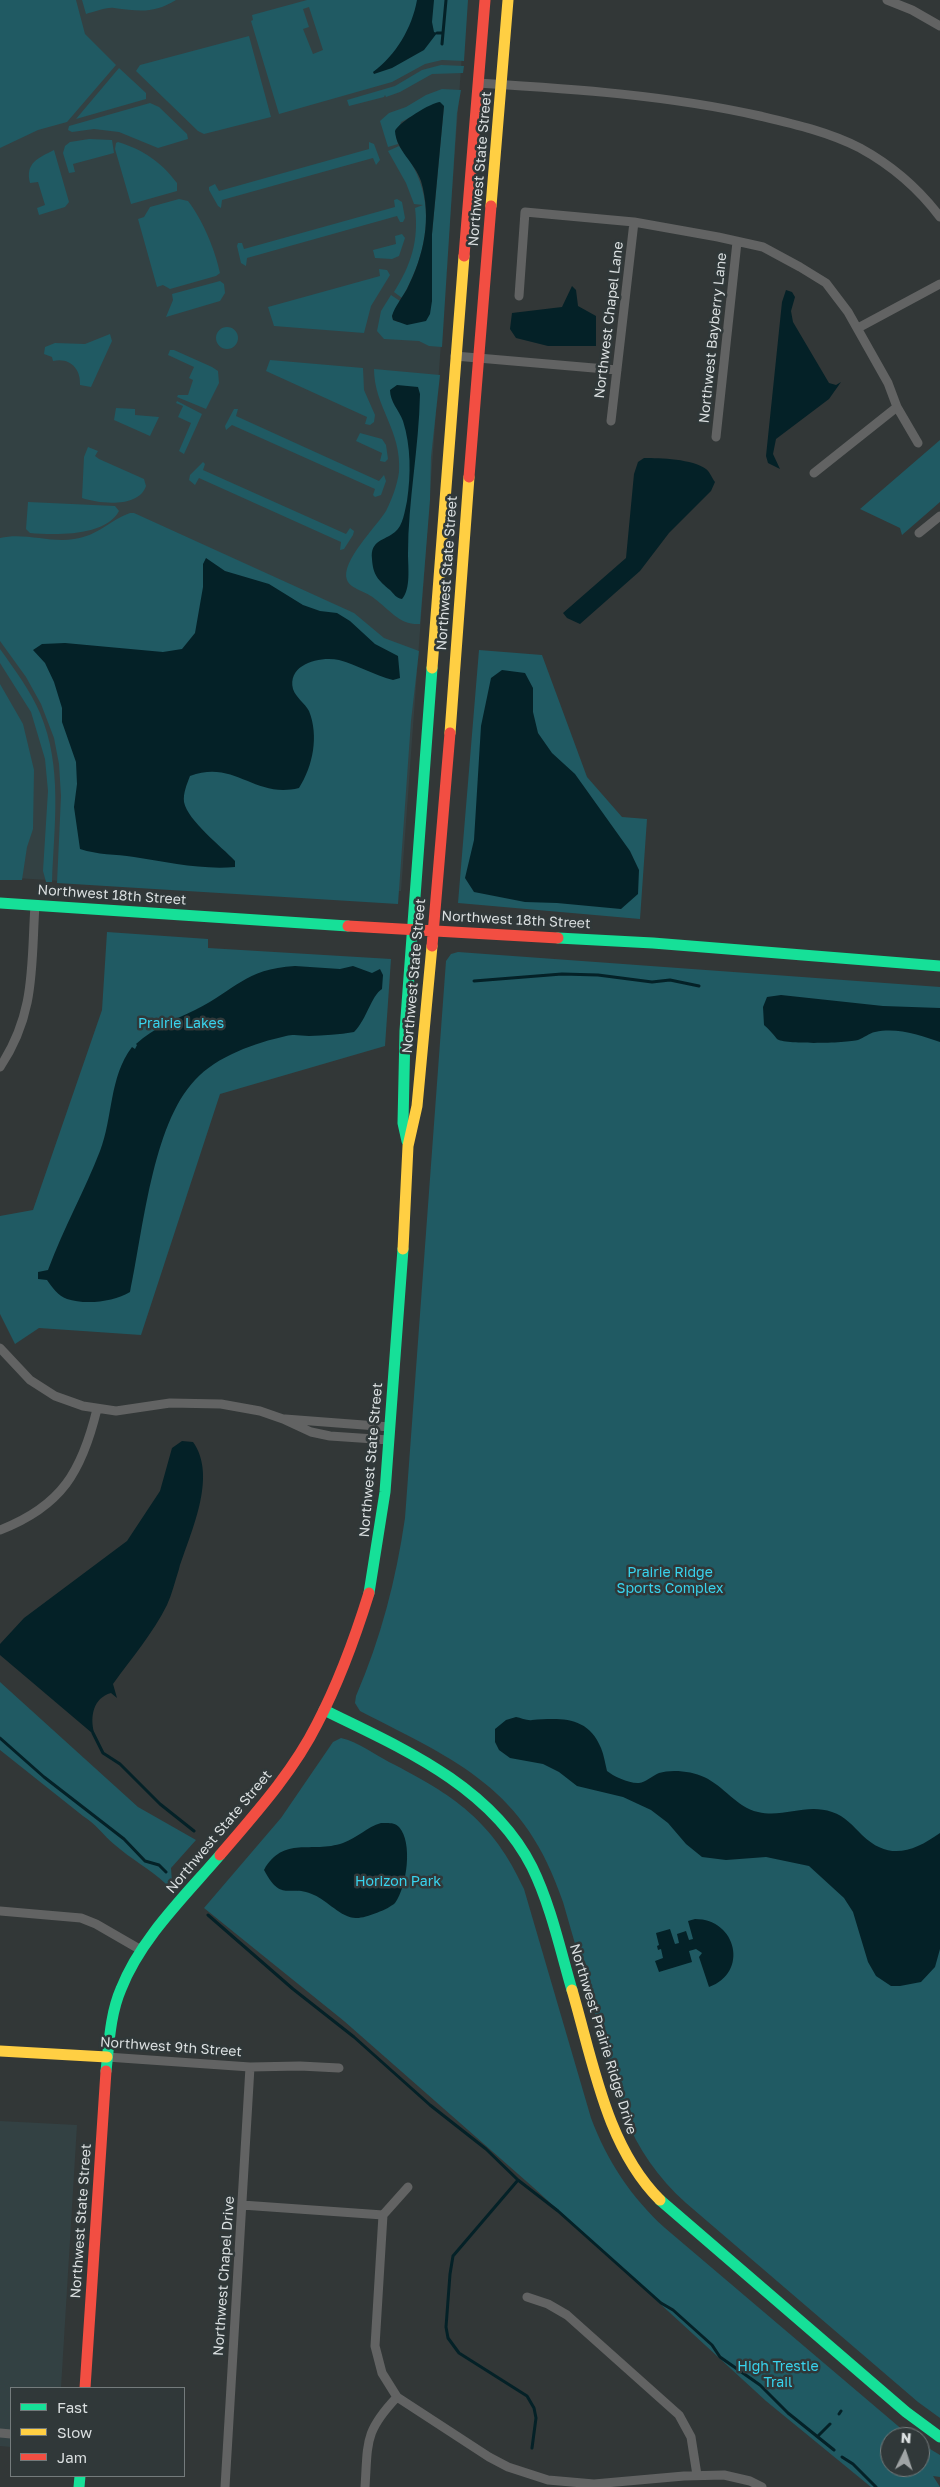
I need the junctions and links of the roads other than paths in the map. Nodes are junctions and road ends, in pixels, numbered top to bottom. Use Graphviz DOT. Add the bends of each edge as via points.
graph roads {
  1 [pos="485,0"];
  2 [pos="508,0"];
  3 [pos="887,0"];
  4 [pos="940,26"];
  5 [pos="478,83"];
  6 [pos="502,85"];
  7 [pos="940,217"];
  8 [pos="634,222"];
  9 [pos="737,242"];
  10 [pos="940,284"];
  11 [pos="519,296"];
  12 [pos="858,328"];
  13 [pos="455,356"];
  14 [pos="479,357"];
  15 [pos="617,370"];
  16 [pos="897,406"];
  17 [pos="611,421"];
  18 [pos="716,437"];
  19 [pos="918,443"];
  20 [pos="814,473"];
  21 [pos="940,516"];
  22 [pos="919,533"];
  23 [pos="0,903"];
  24 [pos="35,905"];
  25 [pos="412,929"];
  26 [pos="432,930"];
  27 [pos="940,966"];
  28 [pos="0,1067"];
  29 [pos="408,1146"];
  30 [pos="0,1349"];
  31 [pos="97,1409"];
  32 [pos="283,1419"];
  33 [pos="390,1427"];
  34 [pos="389,1440"];
  35 [pos="0,1530"];
  36 [pos="324,1710"];
  37 [pos="0,1911"];
  38 [pos="141,1950"];
  39 [pos="0,2051"];
  40 [pos="107,2057"];
  41 [pos="250,2067"];
  42 [pos="339,2068"];
  43 [pos="408,2187"];
  44 [pos="242,2205"];
  45 [pos="383,2215"];
  46 [pos="527,2297"];
  47 [pos="85,2387"];
  48 [pos="396,2396"];
  49 [pos="940,2437"];
  50 [pos="698,2475"];
  51 [pos="604,2485"];
  52 [pos="225,2487"];
  53 [pos="365,2487"];
  54 [pos="762,2487"];
  1 -- 5 [label="main road, Northwest State Street"];
  2 -- 6 [label="main road, Northwest State Street"];
  3 -- 4 [label="street"];
  5 -- 6 [label="street"];
  5 -- 13 [label="main road, Northwest State Street"];
  6 -- 7 [label="street" via="636,94 721,107 822,132 860,148 888,165 913,186"];
  6 -- 14 [label="main road, Northwest State Street"];
  8 -- 9 [label="street"];
  8 -- 11 [label="street" via="525,212"];
  8 -- 15 [label="street, Northwest Chapel Lane"];
  9 -- 12 [label="street" via="763,247 826,283"];
  9 -- 18 [label="street, Northwest Bayberry Lane"];
  10 -- 12 [label="street"];
  12 -- 16 [label="street"];
  13 -- 14 [label="street"];
  13 -- 25 [label="main road, Northwest State Street"];
  14 -- 15 [label="street"];
  14 -- 26 [label="main road, Northwest State Street"];
  15 -- 17 [label="street, Northwest Chapel Lane"];
  16 -- 19 [label="street"];
  16 -- 20 [label="street"];
  21 -- 22 [label="street"];
  23 -- 24 [label="main road, Northwest 18th Street"];
  24 -- 25 [label="main road, Northwest 18th Street"];
  24 -- 28 [label="street" via="29,1000 15,1041"];
  25 -- 26 [label="main road, Northwest 18th Street"];
  25 -- 29 [label="main road, Northwest State Street" via="403,1123"];
  26 -- 27 [label="main road, Northwest 18th Street" via="653,943"];
  26 -- 29 [label="main road, Northwest State Street" via="418,1106"];
  29 -- 33 [label="main road, Northwest State Street"];
  30 -- 31 [label="street" via="43,1389 68,1402"];
  31 -- 32 [label="street" via="126,1410 202,1402 239,1406"];
  31 -- 35 [label="street" via="85,1452 63,1488 34,1514"];
  32 -- 33 [label="street"];
  32 -- 34 [label="street" via="311,1432 330,1436"];
  33 -- 34 [label="main road, Northwest State Street"];
  34 -- 36 [label="main road, Northwest State Street" via="381,1532 370,1589 346,1663"];
  36 -- 38 [label="main road, Northwest State Street" via="274,1791"];
  36 -- 49 [label="main road, Northwest Prairie Ridge Drive" via="448,1776 486,1804 503,1823 529,1861 541,1888 612,2126 635,2171 675,2215 906,2412"];
  37 -- 38 [label="street" via="81,1918"];
  38 -- 40 [label="main road, Northwest State Street" via="120,1990"];
  39 -- 40 [label="main road, Northwest 9th Street"];
  40 -- 41 [label="street, Northwest 9th Street"];
  40 -- 47 [label="main road, Northwest State Street"];
  41 -- 42 [label="street, Northwest 9th Street"];
  41 -- 44 [label="street, Northwest Chapel Drive"];
  43 -- 45 [label="street"];
  44 -- 45 [label="street"];
  44 -- 52 [label="street, Northwest Chapel Drive"];
  45 -- 48 [label="street" via="375,2346 382,2373"];
  46 -- 50 [label="street" via="567,2315 670,2405 686,2426"];
  48 -- 51 [label="street" via="508,2467 548,2480"];
  48 -- 53 [label="street" via="372,2426"];
  50 -- 51 [label="street"];
  50 -- 54 [label="street" via="736,2477"];
}
